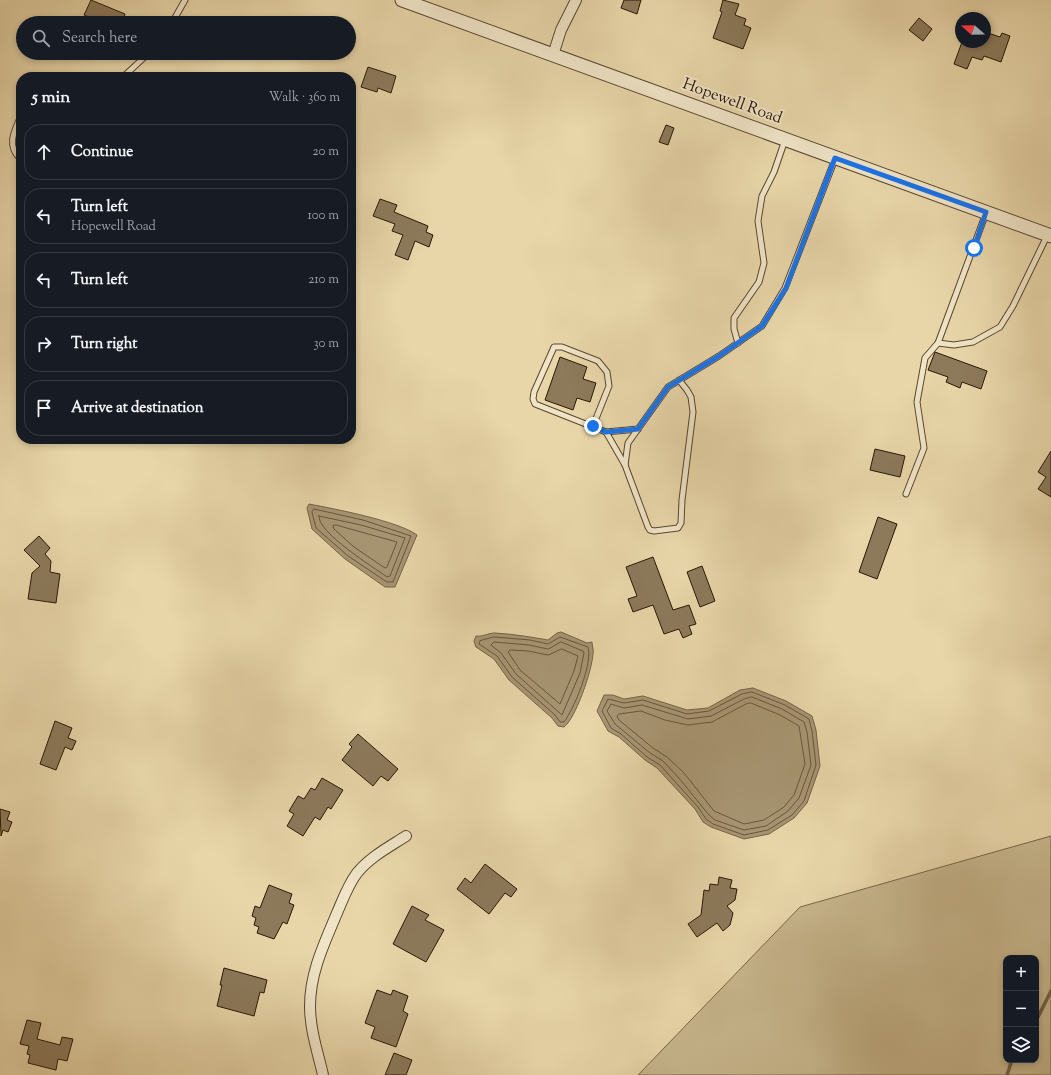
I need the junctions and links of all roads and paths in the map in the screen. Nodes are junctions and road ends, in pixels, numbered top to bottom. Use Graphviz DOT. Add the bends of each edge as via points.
graph roads {
  1 [pos="185,0"];
  2 [pos="402,0"];
  3 [pos="576,0"];
  4 [pos="176,16"];
  5 [pos="553,55"];
  6 [pos="142,60"];
  7 [pos="129,72"];
  8 [pos="16,130"];
  9 [pos="785,139"];
  10 [pos="16,155"];
  11 [pos="835,158"];
  12 [pos="986,212"];
  13 [pos="1049,236"];
  14 [pos="738,343"];
  15 [pos="938,343"];
  16 [pos="679,380"];
  17 [pos="593,426"];
  18 [pos="638,429"];
  19 [pos="606,432"];
  20 [pos="625,464"];
  21 [pos="906,494"];
  22 [pos="406,836"];
  23 [pos="323,1075"];
  1 -- 4 [label="lane"];
  2 -- 5 [label="street, Hopewell Road"];
  3 -- 5 [label="street" via="561,30"];
  5 -- 9 [label="street, Hopewell Road"];
  6 -- 7 [label="lane"];
  8 -- 10 [label="lane" via="12,142"];
  9 -- 11 [label="street, Hopewell Road"];
  9 -- 14 [label="lane" via="761,201 758,221 764,263 759,282 734,318"];
  11 -- 12 [label="street, Hopewell Road"];
  11 -- 14 [label="lane" via="786,288 762,326"];
  12 -- 13 [label="street, Hopewell Road"];
  12 -- 15 [label="lane"];
  13 -- 15 [label="lane" via="1000,327 974,342 954,345"];
  14 -- 16 [label="lane"];
  15 -- 21 [label="lane" via="925,358 917,402 924,448"];
  16 -- 18 [label="lane" via="668,387"];
  16 -- 20 [label="lane" via="691,397 693,412 681,523 678,528 650,530"];
  17 -- 17 [label="lane" via="535,404 534,392 554,347 562,347 598,360 607,372 609,386"];
  17 -- 19 [label="lane"];
  18 -- 19 [label="lane"];
  18 -- 20 [label="lane" via="628,443"];
  19 -- 20 [label="lane"];
  22 -- 23 [label="street" via="369,860 357,873 348,887 313,974 311,1024"];
}
